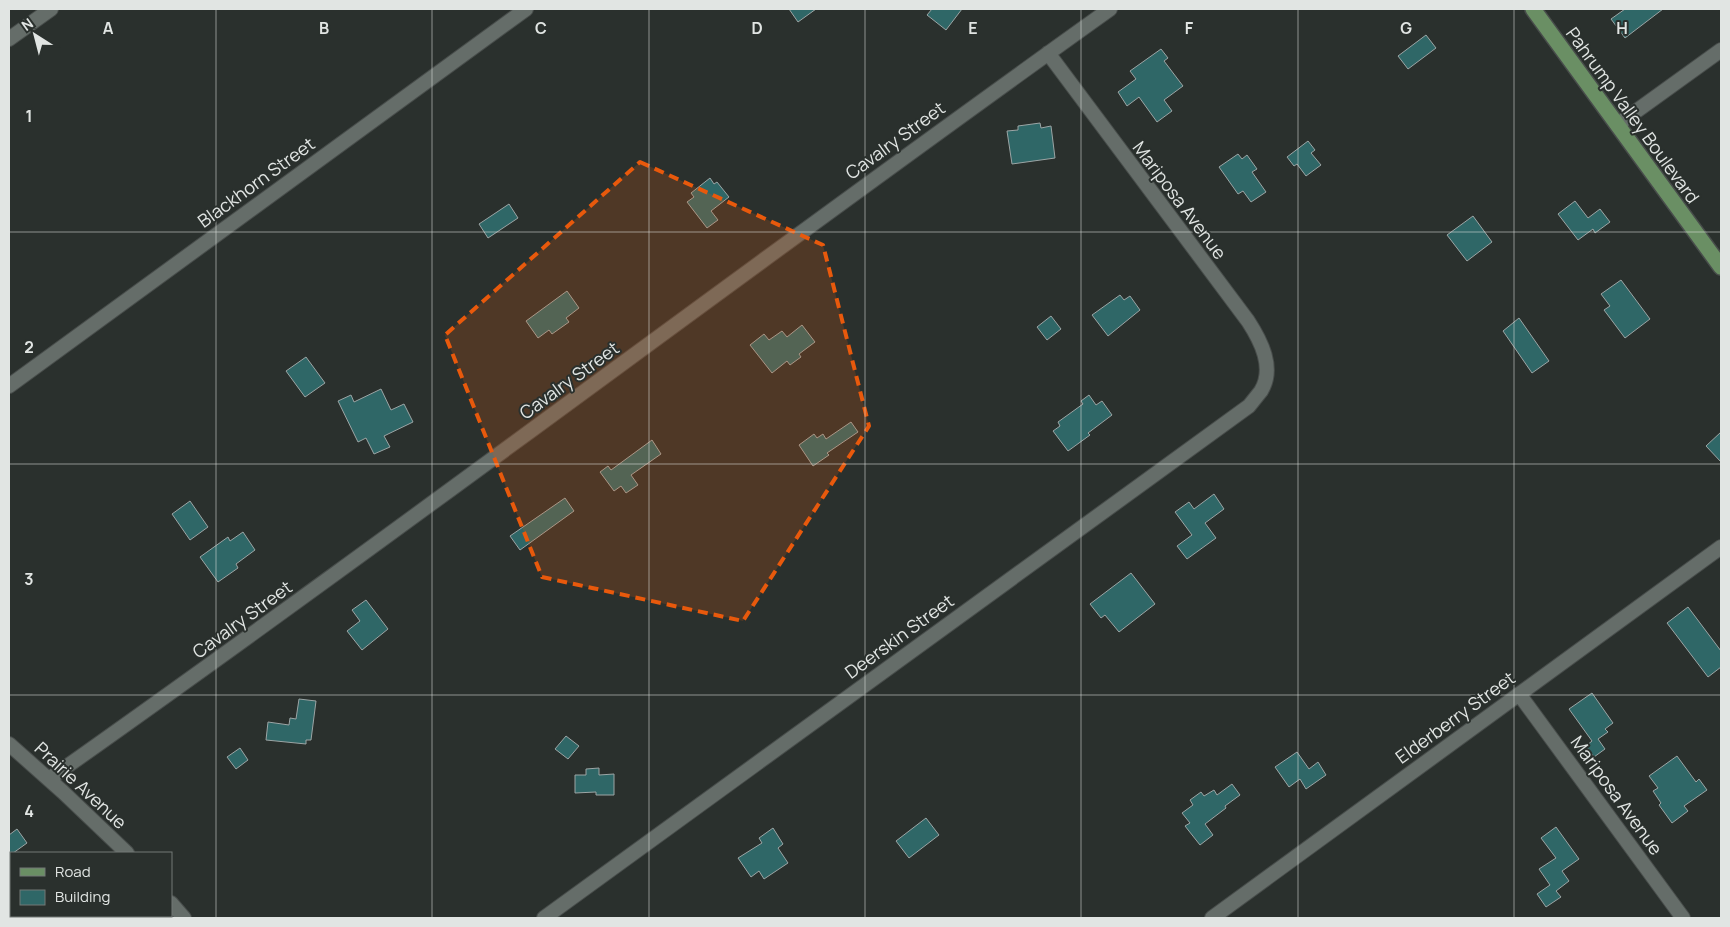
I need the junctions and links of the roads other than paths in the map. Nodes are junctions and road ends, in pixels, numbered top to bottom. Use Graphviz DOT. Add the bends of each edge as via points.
graph roads {
  1 [pos="51,9"];
  2 [pos="526,9"];
  3 [pos="1110,9"];
  4 [pos="1533,9"];
  5 [pos="9,39"];
  6 [pos="1721,50"];
  7 [pos="1048,53"];
  8 [pos="1617,125"];
  9 [pos="1721,267"];
  10 [pos="1266,376"];
  11 [pos="9,386"];
  12 [pos="1721,547"];
  13 [pos="1519,694"];
  14 [pos="9,744"];
  15 [pos="49,780"];
  16 [pos="125,852"];
  17 [pos="172,904"];
  18 [pos="184,918"];
  19 [pos="544,918"];
  20 [pos="1212,918"];
  21 [pos="1684,918"];
  1 -- 5 [label="street"];
  2 -- 11 [label="street, Blackhorn Street"];
  3 -- 7 [label="street, Cavalry Street"];
  4 -- 8 [label="main road, Pahrump Valley Boulevard"];
  6 -- 8 [label="street"];
  7 -- 10 [label="street, Mariposa Avenue" via="1248,321 1260,340 1266,359"];
  7 -- 15 [label="street, Cavalry Street"];
  8 -- 9 [label="main road, Pahrump Valley Boulevard"];
  10 -- 19 [label="street, Deerskin Street" via="1262,389 1249,406"];
  12 -- 13 [label="street, Elderberry Street"];
  13 -- 20 [label="street, Elderberry Street"];
  13 -- 21 [label="street, Mariposa Avenue"];
  14 -- 15 [label="street, Prairie Avenue"];
  15 -- 16 [label="street, Prairie Avenue"];
  17 -- 18 [label="street"];
}
